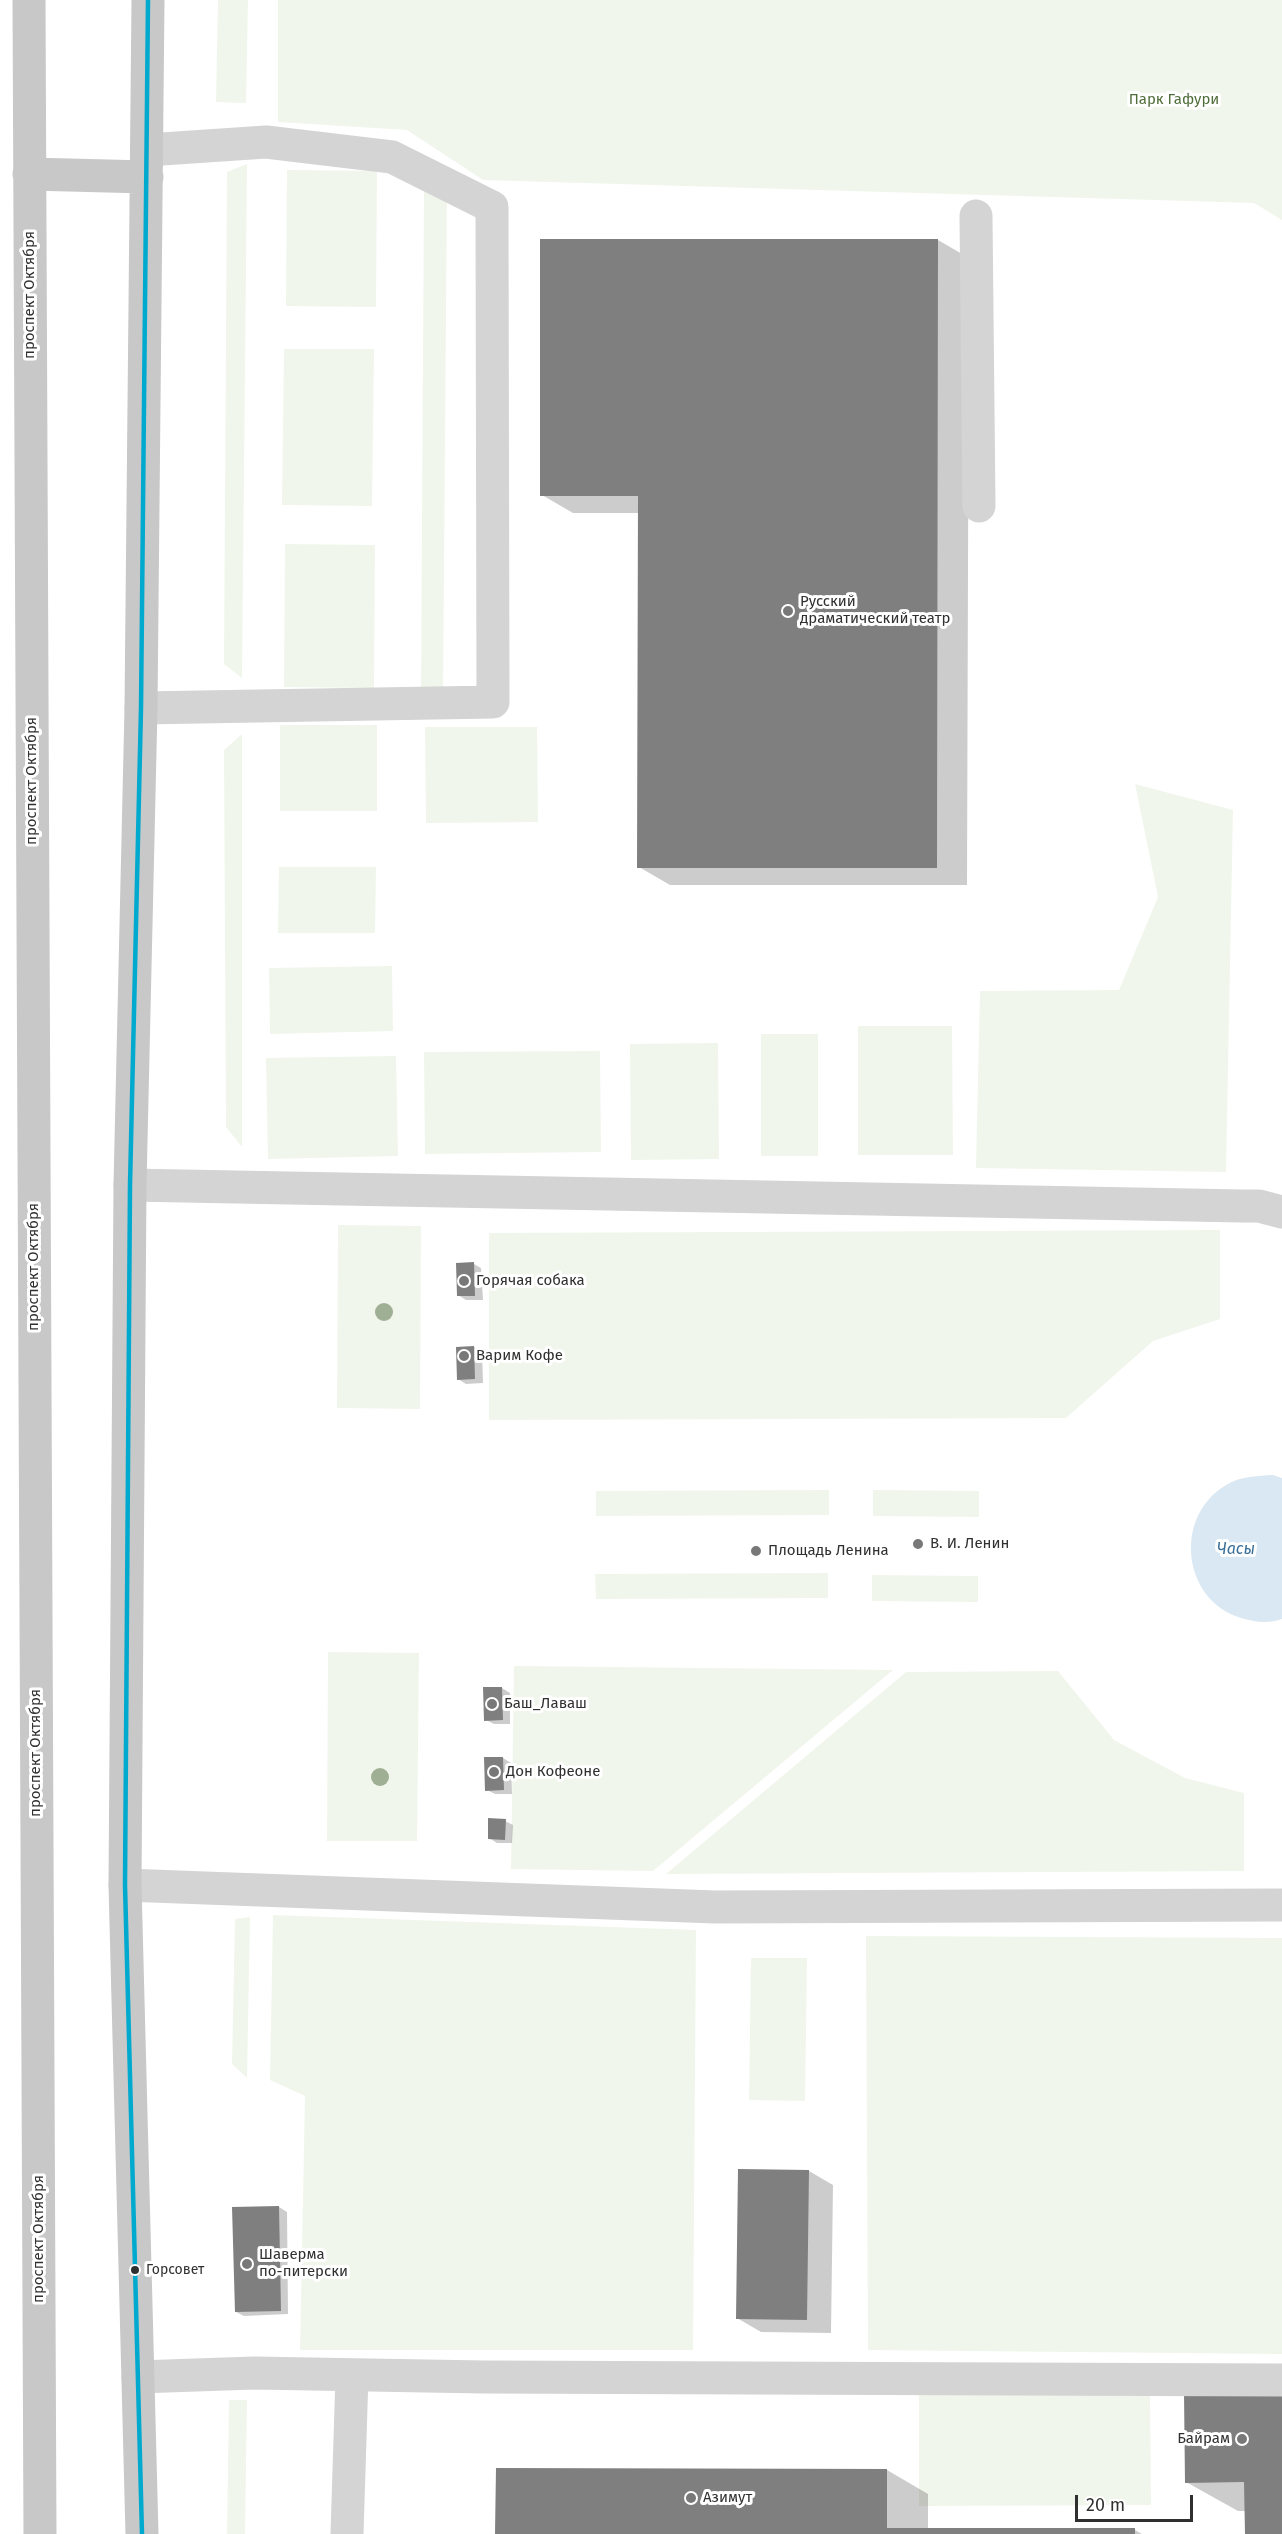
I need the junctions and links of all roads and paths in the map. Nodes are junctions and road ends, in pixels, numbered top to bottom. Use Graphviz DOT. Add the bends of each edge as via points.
graph roads {
  1 [pos="29,0"];
  2 [pos="148,0"];
  3 [pos="147,163"];
  4 [pos="29,174"];
  5 [pos="976,216"];
  6 [pos="979,507"];
  7 [pos="141,708"];
  8 [pos="130,1185"];
  9 [pos="1282,1212"];
  10 [pos="125,1886"];
  11 [pos="1282,1905"];
  12 [pos="352,2374"];
  13 [pos="138,2377"];
  14 [pos="1282,2380"];
  15 [pos="40,2534"];
  16 [pos="142,2534"];
  17 [pos="347,2534"];
  1 -- 4 [label="main road, проспект Октября"];
  2 -- 3 [label="main road"];
  3 -- 4 [label="main road"];
  3 -- 7 [label="main road"];
  3 -- 7 [label="lane" via="266,142 392,157 492,207 493,702"];
  4 -- 15 [label="main road, проспект Октября"];
  5 -- 6 [label="lane"];
  7 -- 8 [label="main road"];
  8 -- 9 [label="lane" via="1259,1206"];
  8 -- 10 [label="main road"];
  10 -- 11 [label="lane" via="715,1907"];
  10 -- 13 [label="main road"];
  12 -- 13 [label="lane"];
  12 -- 14 [label="lane"];
  12 -- 17 [label="lane"];
  13 -- 16 [label="main road"];
}
